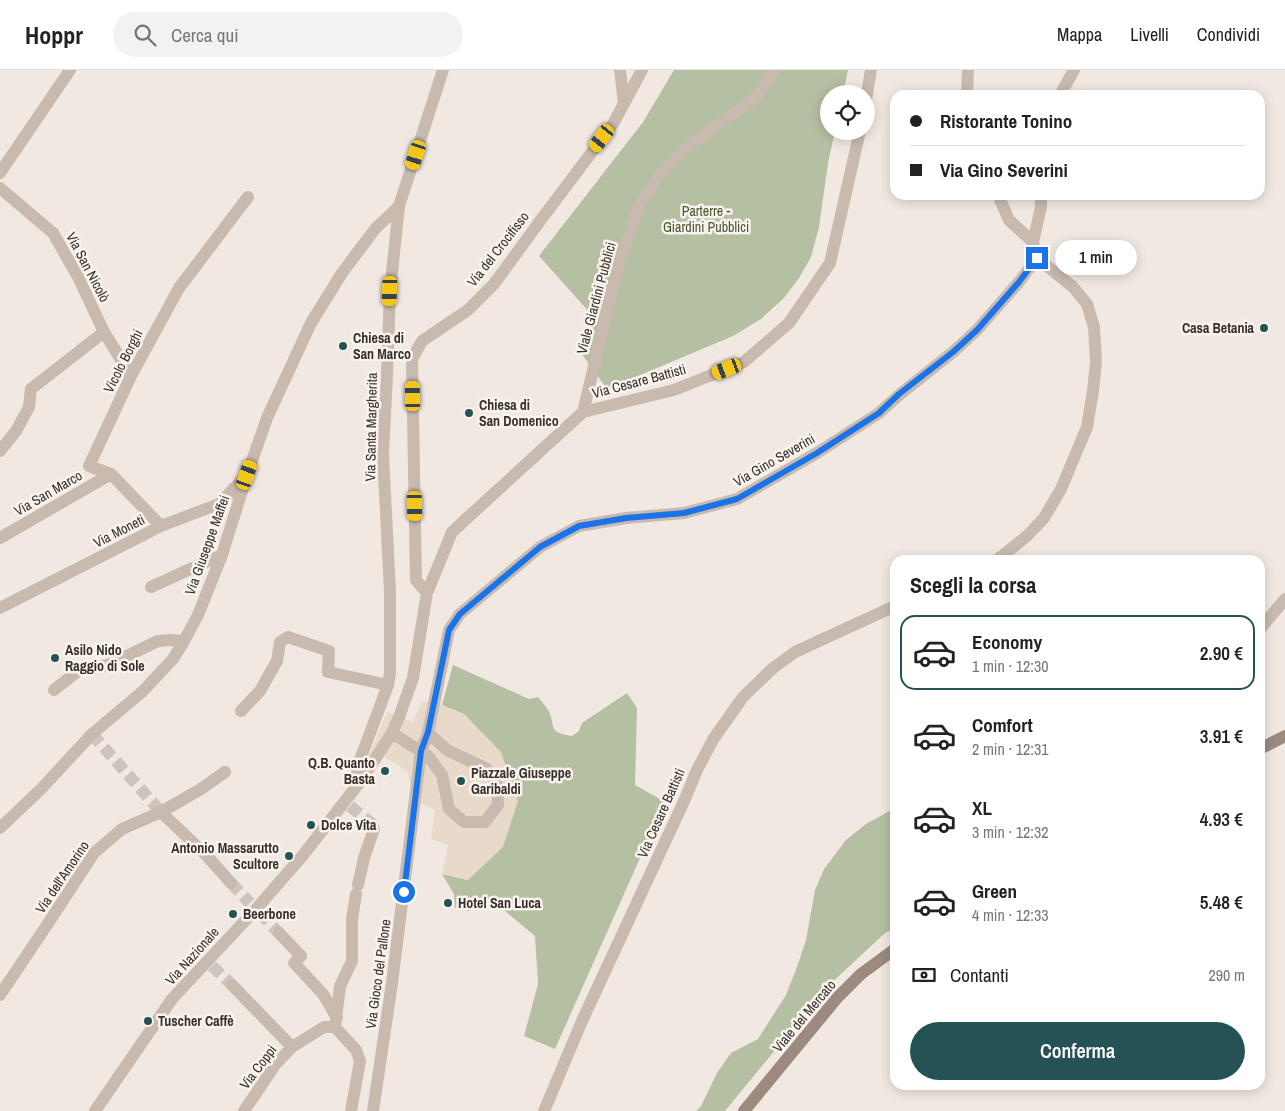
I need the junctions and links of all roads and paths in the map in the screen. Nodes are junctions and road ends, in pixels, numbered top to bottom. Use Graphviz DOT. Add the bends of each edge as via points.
graph roads {
  1 [pos="70,70"];
  2 [pos="443,70"];
  3 [pos="620,70"];
  4 [pos="642,70"];
  5 [pos="774,70"];
  6 [pos="871,70"];
  7 [pos="968,70"];
  8 [pos="1074,70"];
  9 [pos="868,85"];
  10 [pos="967,90"];
  11 [pos="1063,90"];
  12 [pos="624,103"];
  13 [pos="858,140"];
  14 [pos="0,172"];
  15 [pos="0,188"];
  16 [pos="248,197"];
  17 [pos="1000,200"];
  18 [pos="1040,200"];
  19 [pos="399,206"];
  20 [pos="1033,242"];
  21 [pos="1037,258"];
  22 [pos="104,332"];
  23 [pos="131,376"];
  24 [pos="584,412"];
  25 [pos="0,451"];
  26 [pos="111,474"];
  27 [pos="247,475"];
  28 [pos="161,526"];
  29 [pos="0,538"];
  30 [pos="222,555"];
  31 [pos="1004,555"];
  32 [pos="151,587"];
  33 [pos="427,593"];
  34 [pos="1285,599"];
  35 [pos="0,608"];
  36 [pos="890,608"];
  37 [pos="1265,623"];
  38 [pos="184,641"];
  39 [pos="388,685"];
  40 [pos="54,690"];
  41 [pos="241,711"];
  42 [pos="428,732"];
  43 [pos="392,733"];
  44 [pos="1285,736"];
  45 [pos="1265,746"];
  46 [pos="421,751"];
  47 [pos="225,772"];
  48 [pos="359,783"];
  49 [pos="160,812"];
  50 [pos="372,824"];
  51 [pos="0,828"];
  52 [pos="231,883"];
  53 [pos="279,933"];
  54 [pos="890,953"];
  55 [pos="232,985"];
  56 [pos="0,995"];
  57 [pos="332,1024"];
  58 [pos="292,1047"];
  59 [pos="95,1111"];
  60 [pos="244,1111"];
  61 [pos="351,1111"];
  62 [pos="373,1111"];
  63 [pos="544,1111"];
  64 [pos="744,1111"];
  1 -- 14 [label="street"];
  2 -- 19 [label="street, Via Santa Margherita"];
  3 -- 12 [label="street"];
  4 -- 12 [label="street, Via del Crocifisso"];
  5 -- 24 [label="street, Viale Giardini Pubblici" via="756,97 686,148 660,174 639,206 619,263"];
  6 -- 9 [label="street"];
  7 -- 10 [label="street"];
  8 -- 11 [label="street"];
  12 -- 33 [label="street, Via del Crocifisso" via="613,124 494,284 468,310 422,341 412,358 416,580"];
  13 -- 24 [label="street, Via Cesare Battisti" via="830,263 789,323 744,362 674,390"];
  15 -- 22 [label="street, Via San Nicolò" via="52,233"];
  16 -- 23 [label="street, Vicolo Borghi" via="179,288"];
  17 -- 20 [label="street" via="1009,220"];
  18 -- 20 [label="street"];
  19 -- 27 [label="street, Via Giuseppe Maffei" via="375,230 342,273 311,323 267,418"];
  19 -- 39 [label="street, Via Santa Margherita" via="390,291 383,454 390,592"];
  20 -- 21 [label="street"];
  21 -- 31 [label="street" via="1087,304 1094,327 1096,362 1093,391 1087,427 1062,489 1044,518"];
  21 -- 42 [label="street, Via Gino Severini" via="977,330 953,352 879,413 817,453 737,499 684,513 579,526 540,547 460,614 449,630"];
  22 -- 23 [label="street, Via San Nicolò"];
  22 -- 25 [label="street" via="31,389 29,407"];
  23 -- 26 [label="street, Vicolo Borghi" via="89,466"];
  24 -- 33 [label="street, Via Cesare Battisti" via="452,532"];
  26 -- 28 [label="street, Vicolo Borghi"];
  26 -- 29 [label="street, Via San Marco"];
  27 -- 28 [label="street, Via Moneti" via="219,504"];
  27 -- 30 [label="street, Via Giuseppe Maffei"];
  28 -- 35 [label="street, Via Moneti"];
  30 -- 32 [label="street"];
  30 -- 38 [label="street, Via Giuseppe Maffei"];
  33 -- 43 [label="street, Via Cesare Battisti" via="413,678"];
  34 -- 37 [label="street"];
  36 -- 63 [label="street, Via Cesare Battisti" via="795,652 743,697 714,738 582,1021"];
  38 -- 40 [label="street" via="158,642 108,665 78,672"];
  38 -- 51 [label="street, Via Giuseppe Maffei" via="142,692 92,734"];
  39 -- 41 [label="street" via="328,672 329,651 288,637 280,642 277,661 260,691"];
  39 -- 48 [label="street, Via Santa Margherita" via="358,765 355,781"];
  42 -- 46 [label="street"];
  42 -- 46 [label="street" via="447,750 487,769 497,784 498,805 485,822 464,822 449,810 442,775"];
  43 -- 46 [label="street"];
  43 -- 48 [label="street, Via Nazionale"];
  44 -- 45 [label="main road"];
  46 -- 62 [label="street, Via Gioco del Pallone"];
  47 -- 49 [label="street, Via dell'Amorino"];
  48 -- 59 [label="street, Via Nazionale" via="345,806 210,963 172,999"];
  49 -- 52 [label="street"];
  49 -- 56 [label="street, Via dell'Amorino" via="122,829 94,853"];
  50 -- 57 [label="street" via="374,829 364,858 352,919 352,961 340,986"];
  53 -- 57 [label="street" via="301,956 294,963 323,994"];
  54 -- 64 [label="main road, Viale del Mercato" via="861,974 837,998"];
  55 -- 58 [label="street"];
  57 -- 58 [label="street, Via Coppi"];
  57 -- 61 [label="street" via="356,1050 360,1061"];
  58 -- 60 [label="street, Via Coppi" via="274,1065"];
}
